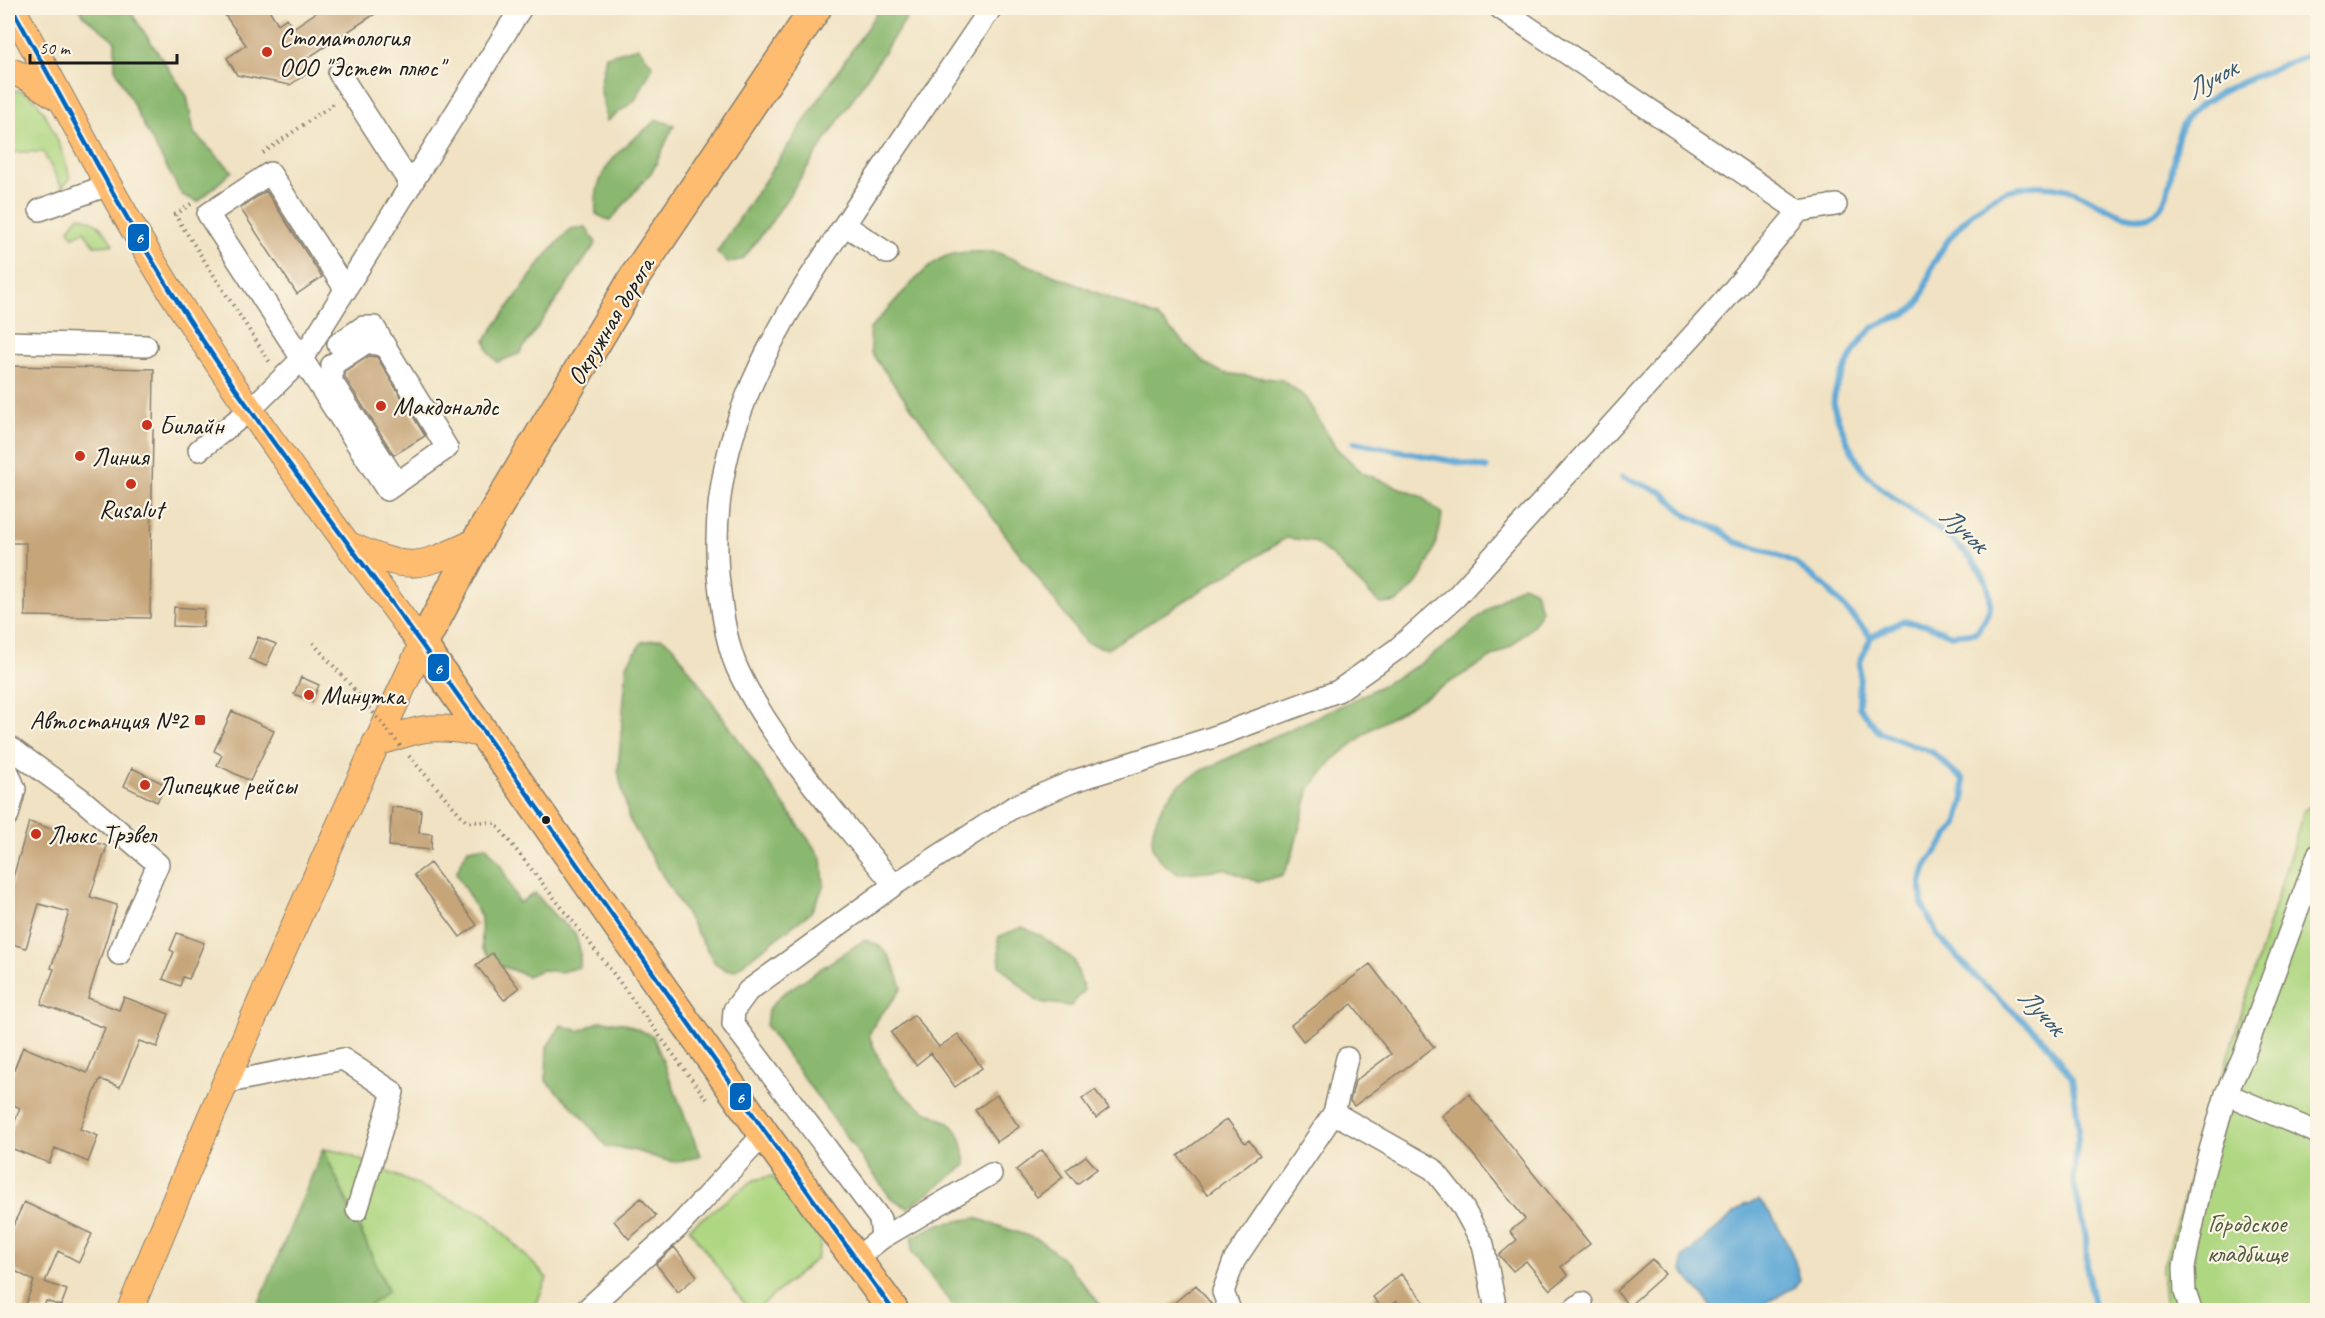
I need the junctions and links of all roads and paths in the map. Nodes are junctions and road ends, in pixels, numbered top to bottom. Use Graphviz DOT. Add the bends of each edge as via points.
graph roads {
  1 [pos="11,8"];
  2 [pos="521,8"];
  3 [pos="816,8"];
  4 [pos="991,8"];
  5 [pos="1500,8"];
  6 [pos="8,40"];
  7 [pos="8,70"];
  8 [pos="339,73"];
  9 [pos="351,92"];
  10 [pos="64,102"];
  11 [pos="254,160"];
  12 [pos="108,185"];
  13 [pos="411,185"];
  14 [pos="195,201"];
  15 [pos="1836,205"];
  16 [pos="40,210"];
  17 [pos="1799,211"];
  18 [pos="845,225"];
  19 [pos="887,253"];
  20 [pos="346,290"];
  21 [pos="8,342"];
  22 [pos="146,346"];
  23 [pos="385,346"];
  24 [pos="302,359"];
  25 [pos="281,380"];
  26 [pos="250,410"];
  27 [pos="199,450"];
  28 [pos="397,483"];
  29 [pos="477,541"];
  30 [pos="349,545"];
  31 [pos="313,643"];
  32 [pos="422,645"];
  33 [pos="485,735"];
  34 [pos="375,744"];
  35 [pos="8,746"];
  36 [pos="8,772"];
  37 [pos="8,815"];
  38 [pos="2318,855"];
  39 [pos="894,885"];
  40 [pos="119,954"];
  41 [pos="1347,1058"];
  42 [pos="224,1083"];
  43 [pos="2226,1094"];
  44 [pos="707,1100"];
  45 [pos="1334,1113"];
  46 [pos="2318,1133"];
  47 [pos="764,1134"];
  48 [pos="991,1174"];
  49 [pos="357,1210"];
  50 [pos="882,1238"];
  51 [pos="855,1258"];
  52 [pos="130,1311"];
  53 [pos="586,1311"];
  54 [pos="893,1311"];
  55 [pos="1230,1311"];
  56 [pos="1496,1311"];
  57 [pos="2192,1311"];
  1 -- 6 [label="main road"];
  1 -- 10 [label="main road"];
  2 -- 13 [label="street"];
  3 -- 29 [label="highway, Окружная дорога" via="636,275"];
  4 -- 18 [label="street"];
  5 -- 17 [label="street"];
  7 -- 10 [label="main road"];
  8 -- 9 [label="street"];
  9 -- 11 [label="path"];
  9 -- 13 [label="street"];
  10 -- 12 [label="main road"];
  12 -- 16 [label="street"];
  12 -- 26 [label="main road" via="178,303"];
  13 -- 20 [label="street"];
  14 -- 25 [label="path" via="175,215"];
  15 -- 17 [label="street"];
  17 -- 39 [label="street" via="1724,302 1456,597 1396,649 1338,692 1211,738 1074,781 1015,806"];
  18 -- 19 [label="street"];
  18 -- 39 [label="street" via="775,332 741,408 720,480 716,542 720,603 737,666 770,727"];
  20 -- 24 [label="street"];
  20 -- 24 [label="street" via="270,173 208,214"];
  21 -- 22 [label="street"];
  23 -- 24 [label="street" via="374,327 363,327 321,355"];
  23 -- 28 [label="street" via="447,448"];
  23 -- 28 [label="street" via="367,342 332,365 332,382"];
  24 -- 25 [label="street"];
  24 -- 28 [label="street" via="387,490"];
  25 -- 26 [label="street"];
  26 -- 27 [label="street"];
  26 -- 30 [label="main road"];
  29 -- 30 [label="main road" via="439,559 410,566 383,560"];
  29 -- 32 [label="highway, Окружная дорога"];
  30 -- 32 [label="main road"];
  31 -- 44 [label="path, bridge" via="466,821 495,823 608,965"];
  32 -- 33 [label="highway"];
  32 -- 34 [label="main road"];
  33 -- 34 [label="main road" via="452,727 417,728"];
  33 -- 47 [label="highway"];
  34 -- 42 [label="main road"];
  35 -- 40 [label="street" via="81,799 158,864"];
  36 -- 37 [label="street" via="15,789"];
  38 -- 43 [label="street"];
  39 -- 50 [label="street" via="748,991 734,1010 733,1024 880,1220"];
  41 -- 45 [label="street"];
  42 -- 49 [label="street" via="343,1059 393,1092"];
  42 -- 52 [label="main road"];
  43 -- 46 [label="street"];
  43 -- 57 [label="street" via="2203,1175 2184,1267 2185,1292"];
  45 -- 55 [label="street" via="1234,1261 1223,1292"];
  45 -- 56 [label="street" via="1433,1169 1461,1204 1483,1244"];
  47 -- 51 [label="highway"];
  47 -- 53 [label="street" via="677,1228"];
  48 -- 50 [label="street"];
  50 -- 51 [label="street"];
  51 -- 54 [label="highway"];
}
